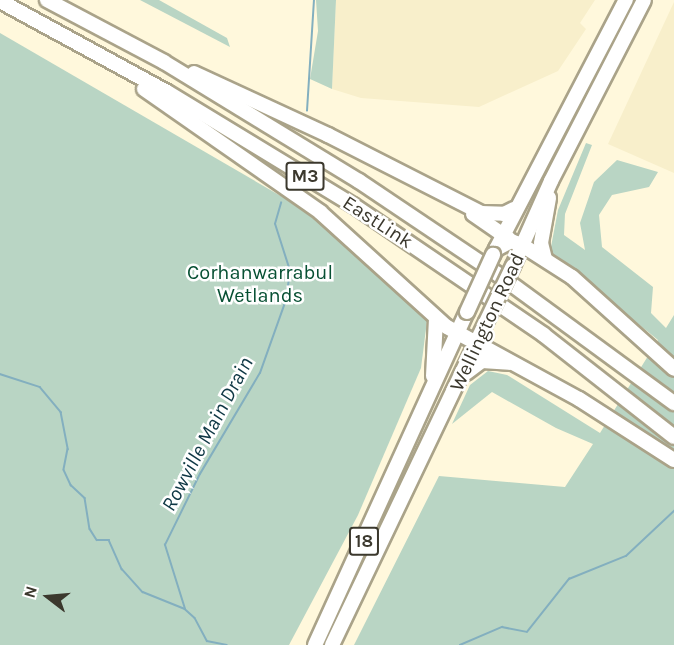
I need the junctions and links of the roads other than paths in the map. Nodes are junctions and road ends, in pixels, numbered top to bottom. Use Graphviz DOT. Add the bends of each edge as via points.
graph roads {
  1 [pos="47,0"];
  2 [pos="626,0"];
  3 [pos="644,0"];
  4 [pos="0,1"];
  5 [pos="164,62"];
  6 [pos="115,65"];
  7 [pos="551,181"];
  8 [pos="462,205"];
  9 [pos="514,209"];
  10 [pos="512,240"];
  11 [pos="545,259"];
  12 [pos="436,319"];
  13 [pos="474,332"];
  14 [pos="517,363"];
  15 [pos="674,369"];
  16 [pos="462,377"];
  17 [pos="433,381"];
  18 [pos="674,403"];
  19 [pos="674,437"];
  20 [pos="674,460"];
  21 [pos="335,602"];
  22 [pos="350,610"];
  23 [pos="315,645"];
  24 [pos="332,645"];
  1 -- 5 [label="highway, EastLink / M3"];
  2 -- 9 [label="highway, Wellington Road"];
  3 -- 7 [label="highway, Wellington Road"];
  4 -- 6 [label="highway, EastLink / M3"];
  5 -- 8 [label="highway" via="216,81"];
  5 -- 18 [label="highway, EastLink / M3" via="368,187 499,275"];
  6 -- 12 [label="highway" via="320,212"];
  6 -- 19 [label="highway, EastLink / M3" via="353,205 544,335"];
  7 -- 10 [label="highway, Wellington Road"];
  7 -- 11 [label="highway" via="541,243"];
  8 -- 9 [label="highway" via="494,215"];
  8 -- 10 [label="highway"];
  9 -- 10 [label="highway, Wellington Road"];
  10 -- 11 [label="highway"];
  10 -- 13 [label="highway, Wellington Road / 18, bridge" via="514,263"];
  10 -- 13 [label="highway, Wellington Road, bridge" via="495,252 465,316"];
  11 -- 15 [label="highway" via="599,298"];
  12 -- 13 [label="highway"];
  12 -- 17 [label="highway"];
  13 -- 14 [label="highway"];
  13 -- 16 [label="highway, Wellington Road / 18"];
  13 -- 17 [label="highway, Wellington Road / 18"];
  14 -- 16 [label="highway" via="482,361"];
  14 -- 20 [label="highway"];
  16 -- 22 [label="highway, Wellington Road / 18"];
  17 -- 21 [label="highway, Wellington Road / 18"];
  21 -- 22 [label="highway"];
  21 -- 23 [label="highway, Wellington Road / 18"];
  22 -- 24 [label="highway, Wellington Road / 18"];
}
